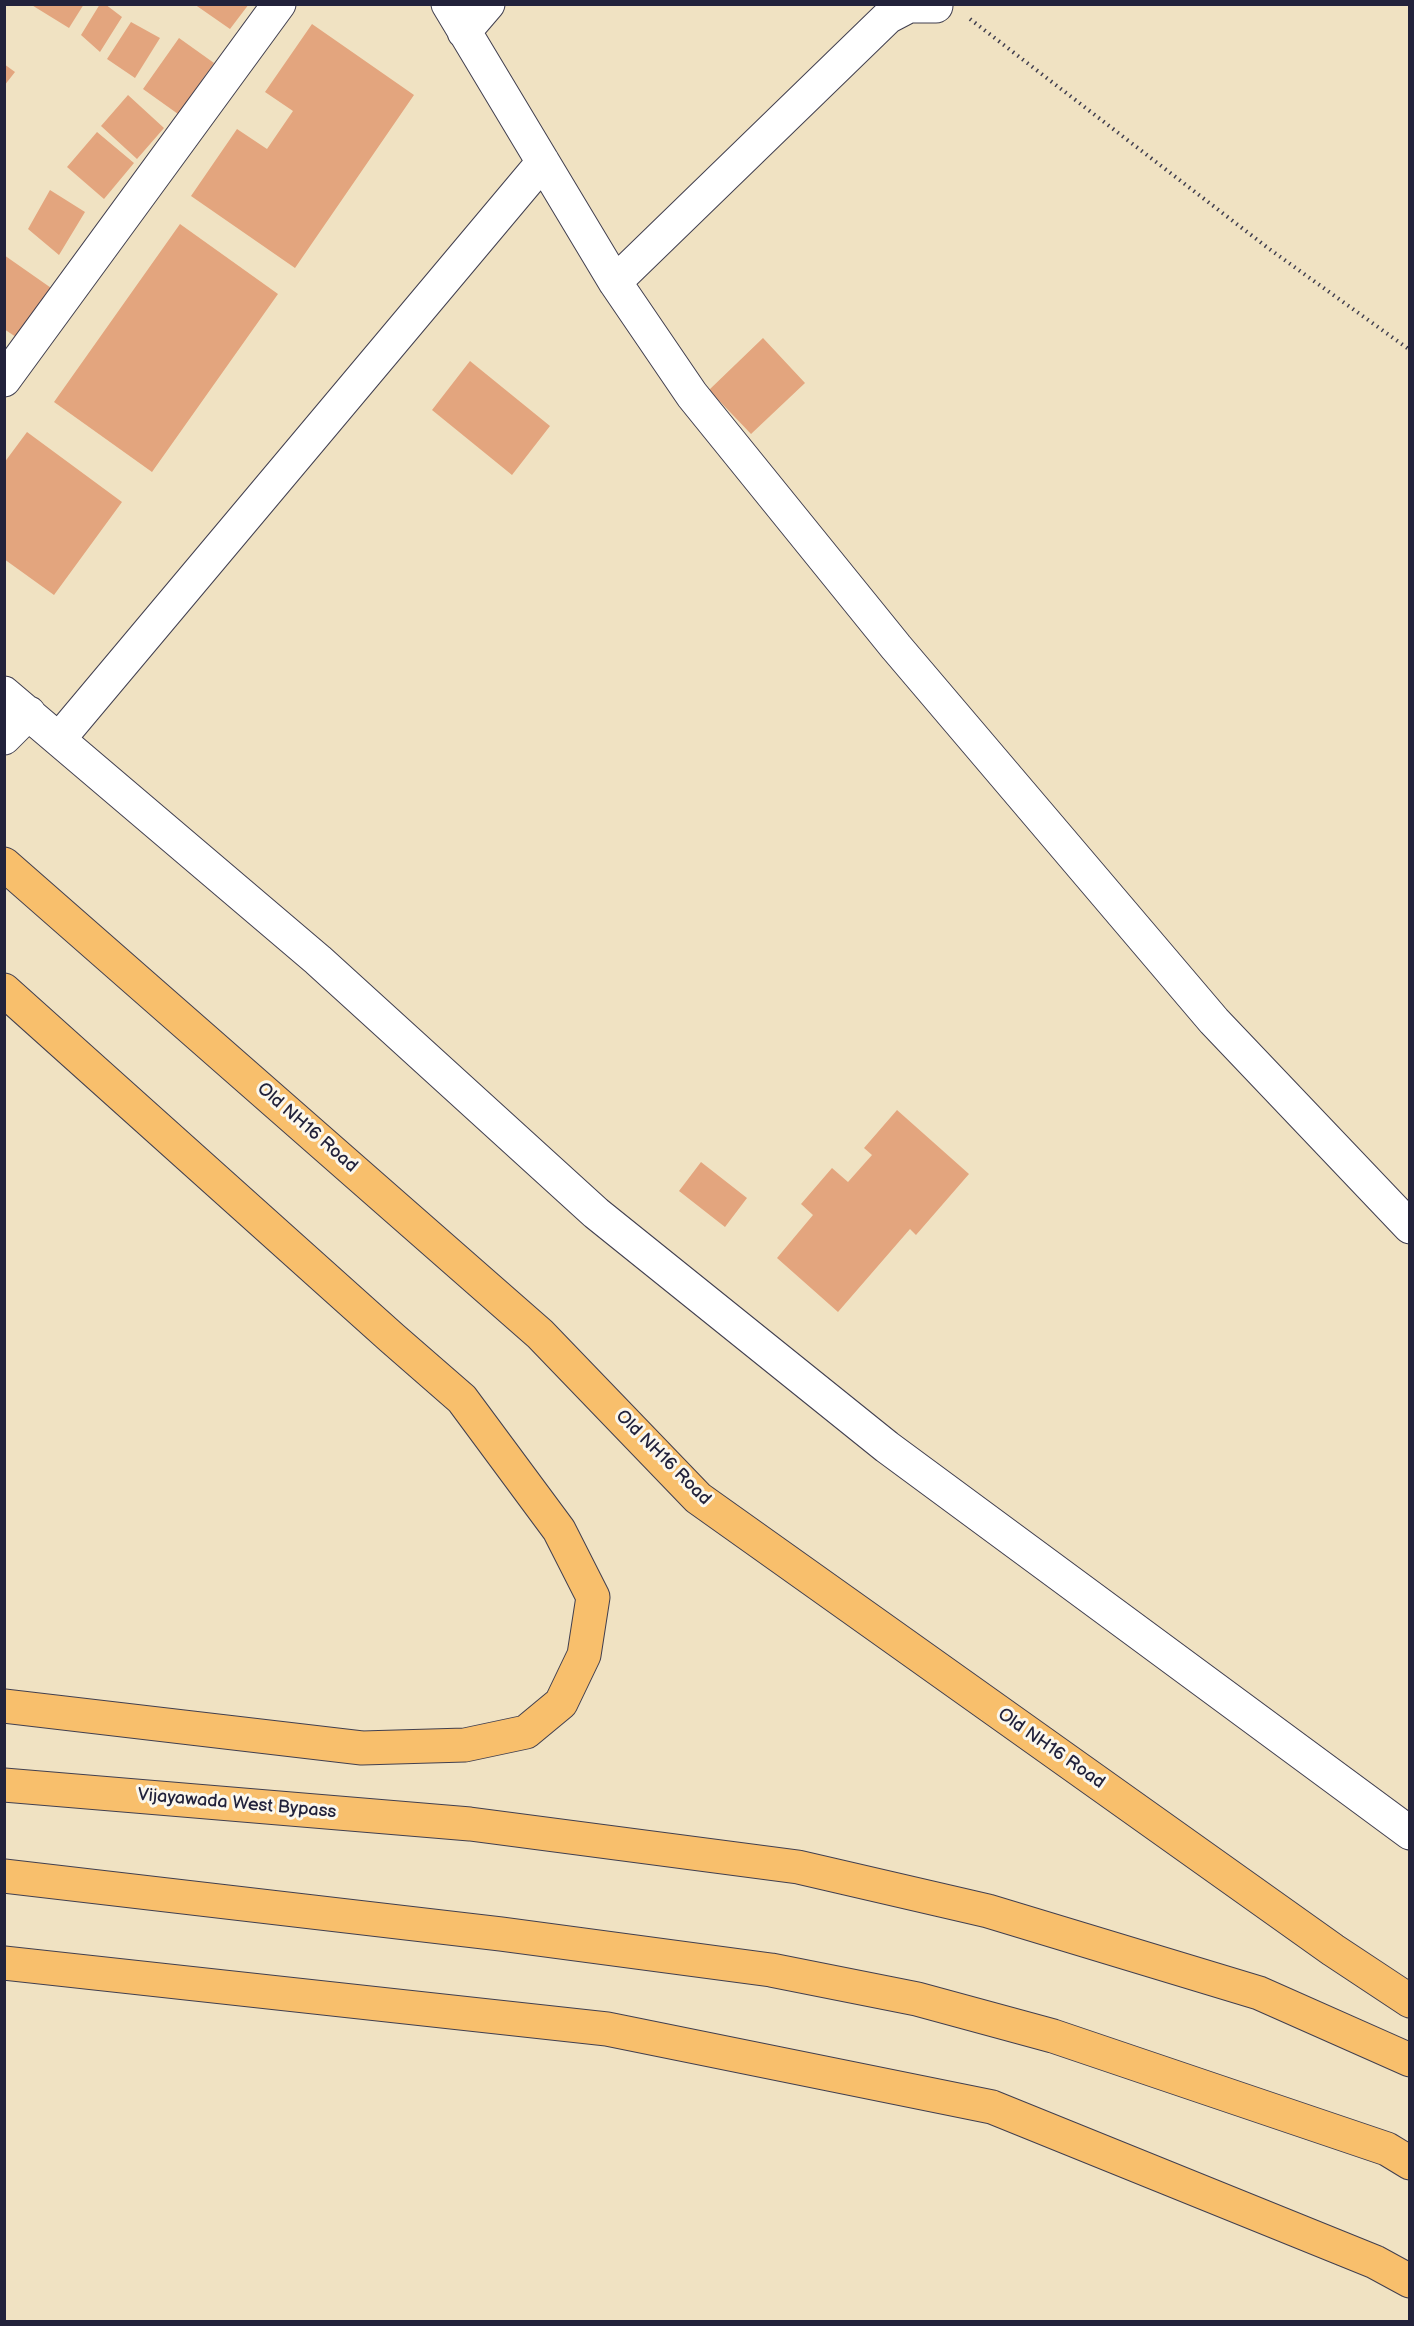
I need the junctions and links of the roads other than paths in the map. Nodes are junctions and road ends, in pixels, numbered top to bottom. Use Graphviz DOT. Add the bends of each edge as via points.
graph roads {
  1 [pos="279,4"];
  2 [pos="488,4"];
  3 [pos="936,6"];
  4 [pos="456,18"];
  5 [pos="543,162"];
  6 [pos="615,282"];
  7 [pos="4,380"];
  8 [pos="17,703"];
  9 [pos="4,738"];
  10 [pos="59,739"];
  11 [pos="4,864"];
  12 [pos="4,990"];
  13 [pos="1410,1227"];
  14 [pos="4,1706"];
  15 [pos="4,1785"];
  16 [pos="1410,1833"];
  17 [pos="4,1876"];
  18 [pos="4,1963"];
  19 [pos="1410,2001"];
  20 [pos="1410,2060"];
  21 [pos="1398,2156"];
  22 [pos="1410,2281"];
  1 -- 7 [label="street"];
  2 -- 4 [label="street"];
  3 -- 6 [label="street" via="909,6 888,17"];
  4 -- 5 [label="street"];
  5 -- 6 [label="street"];
  5 -- 10 [label="street"];
  6 -- 13 [label="street" via="692,395 896,647 1214,1021"];
  8 -- 9 [label="street"];
  8 -- 10 [label="street"];
  10 -- 16 [label="street" via="318,960 596,1213 887,1447"];
  11 -- 19 [label="main road, Old NH16 Road" via="540,1334 699,1498"];
  12 -- 14 [label="main road" via="462,1399 559,1530 593,1597 584,1655 561,1703 526,1732 465,1745 362,1748"];
  15 -- 20 [label="main road, Vijayawada West Bypass" via="470,1824 798,1867 988,1911 1259,1993"];
  17 -- 21 [label="main road" via="771,1970 917,1999 1053,2036"];
  18 -- 22 [label="main road" via="607,2030 992,2107 1375,2262"];
}
